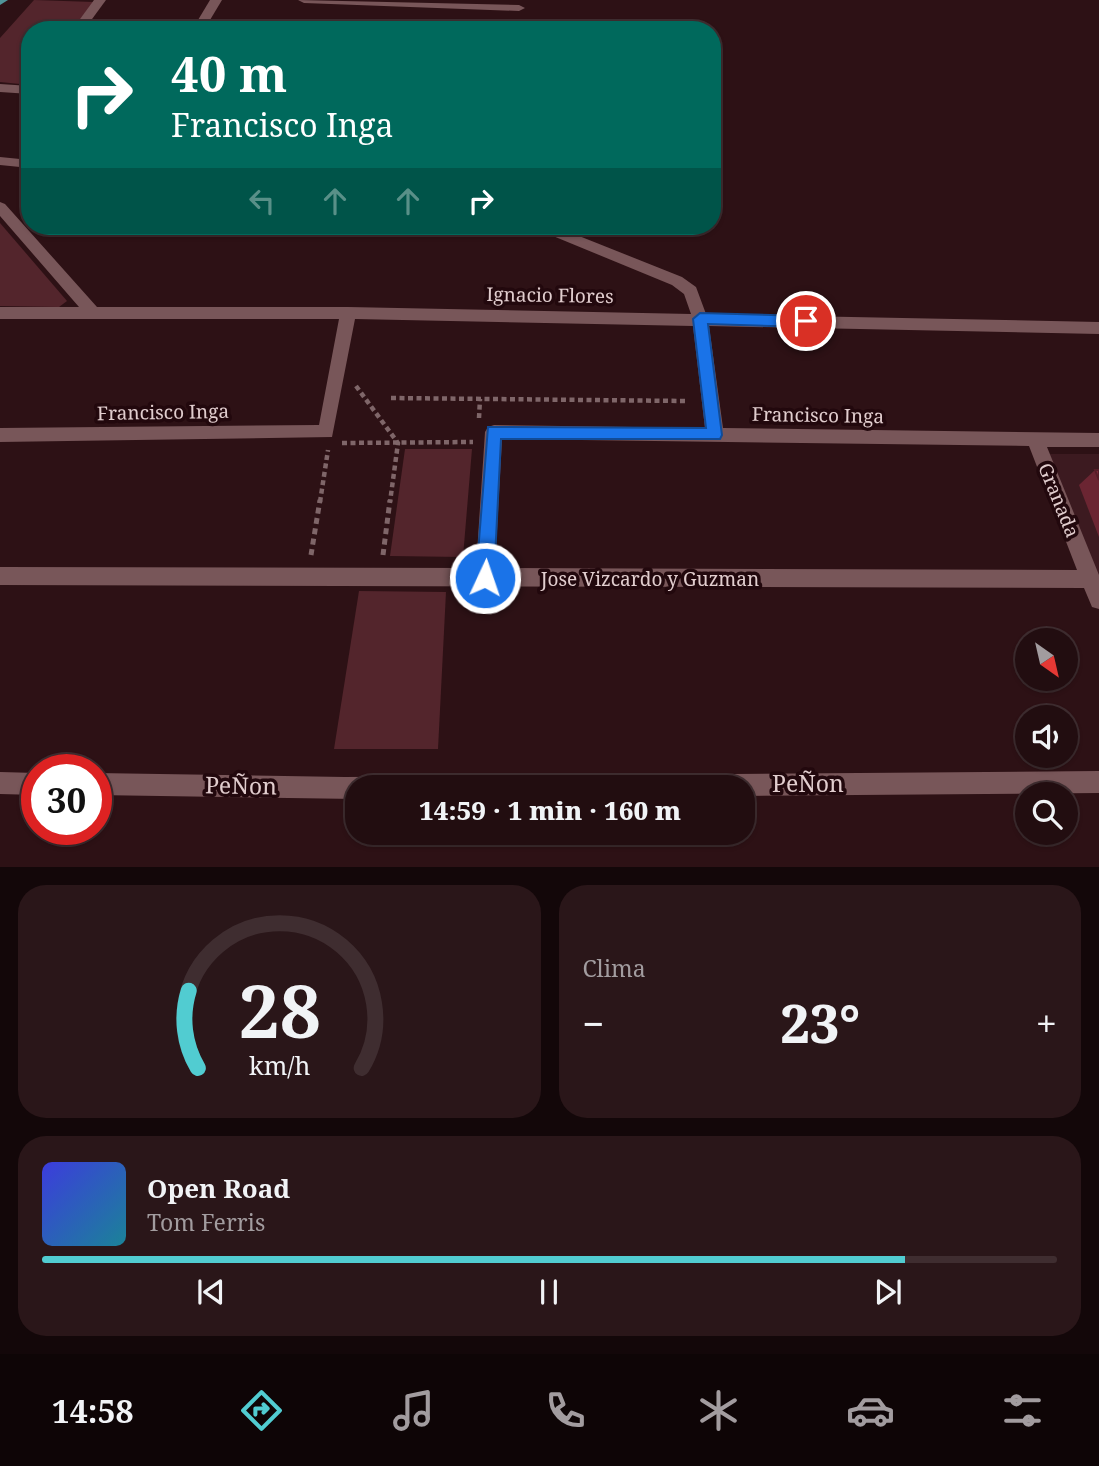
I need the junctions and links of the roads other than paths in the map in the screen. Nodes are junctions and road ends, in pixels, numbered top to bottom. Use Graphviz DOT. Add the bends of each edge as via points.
graph roads {
  1 [pos="100,0"];
  2 [pos="216,0"];
  3 [pos="304,0"];
  4 [pos="519,8"];
  5 [pos="85,21"];
  6 [pos="203,21"];
  7 [pos="0,88"];
  8 [pos="21,89"];
  9 [pos="0,162"];
  10 [pos="21,163"];
  11 [pos="0,207"];
  12 [pos="21,231"];
  13 [pos="25,235"];
  14 [pos="563,235"];
  15 [pos="0,313"];
  16 [pos="93,313"];
  17 [pos="348,313"];
  18 [pos="700,319"];
  19 [pos="1099,328"];
  20 [pos="0,435"];
  21 [pos="715,435"];
  22 [pos="1034,439"];
  23 [pos="1099,440"];
  24 [pos="0,576"];
  25 [pos="485,578"];
  26 [pos="1090,579"];
  27 [pos="1099,600"];
  28 [pos="1099,782"];
  29 [pos="0,783"];
  30 [pos="21,784"];
  31 [pos="112,785"];
  1 -- 5 [label="street"];
  2 -- 6 [label="street"];
  3 -- 4 [label="street"];
  7 -- 8 [label="street"];
  9 -- 10 [label="street"];
  11 -- 12 [label="street"];
  13 -- 16 [label="street"];
  14 -- 18 [label="street" via="685,285"];
  15 -- 16 [label="street, Ignacio Flores"];
  16 -- 17 [label="street, Ignacio Flores"];
  17 -- 18 [label="street, Ignacio Flores"];
  17 -- 20 [label="street, Francisco Inga" via="330,439"];
  18 -- 19 [label="street, Ignacio Flores"];
  18 -- 21 [label="street"];
  21 -- 22 [label="street, Francisco Inga"];
  21 -- 25 [label="street, Francisco Inga" via="485,437"];
  22 -- 23 [label="street, Francisco Inga"];
  22 -- 26 [label="street, Granada"];
  24 -- 25 [label="street, Jose Vizcardo y Guzman"];
  25 -- 26 [label="street, Jose Vizcardo y Guzman"];
  26 -- 27 [label="street, Granada"];
  28 -- 31 [label="street, PeÑon" via="345,788"];
  29 -- 30 [label="street"];
}
